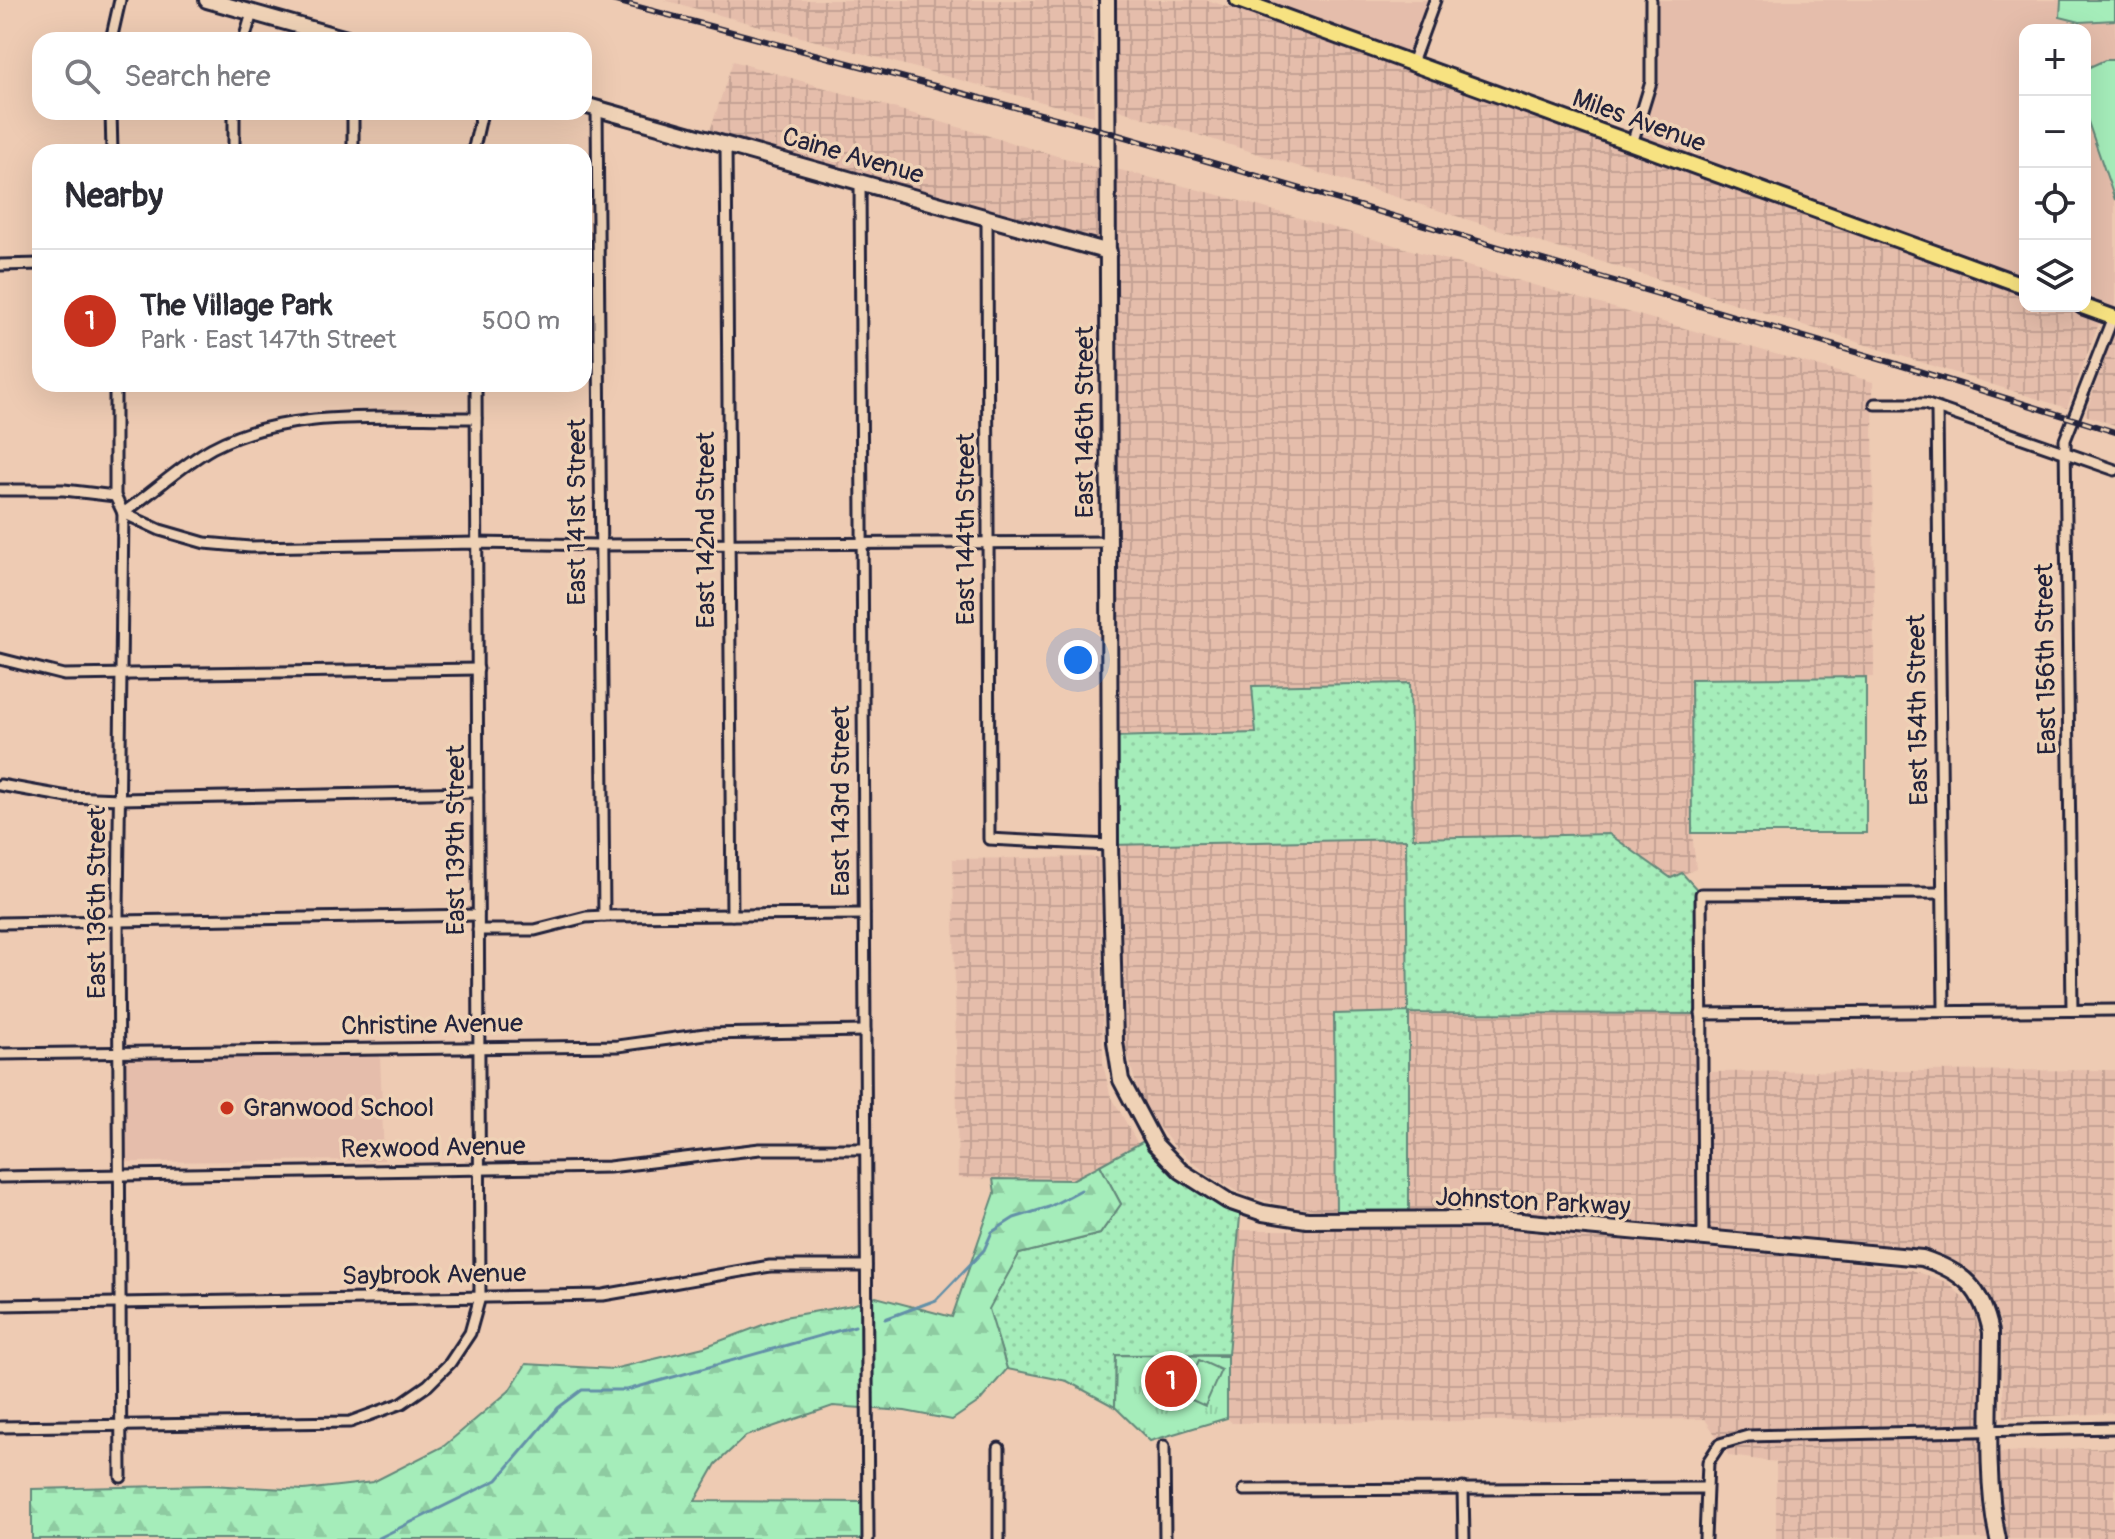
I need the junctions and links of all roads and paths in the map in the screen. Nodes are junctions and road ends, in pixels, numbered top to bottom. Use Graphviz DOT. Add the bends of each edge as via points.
graph roads {
  1 [pos="120,0"];
  2 [pos="207,0"];
  3 [pos="1107,0"];
  4 [pos="1238,0"];
  5 [pos="1435,0"];
  6 [pos="1651,0"];
  7 [pos="252,13"];
  8 [pos="113,32"];
  9 [pos="246,32"];
  10 [pos="321,32"];
  11 [pos="1412,63"];
  12 [pos="592,108"];
  13 [pos="111,120"];
  14 [pos="234,120"];
  15 [pos="353,120"];
  16 [pos="480,120"];
  17 [pos="591,120"];
  18 [pos="112,144"];
  19 [pos="234,144"];
  20 [pos="353,144"];
  21 [pos="475,144"];
  22 [pos="592,144"];
  23 [pos="1632,144"];
  24 [pos="726,145"];
  25 [pos="592,148"];
  26 [pos="860,182"];
  27 [pos="987,218"];
  28 [pos="592,250"];
  29 [pos="597,250"];
  30 [pos="1109,252"];
  31 [pos="32,264"];
  32 [pos="0,265"];
  33 [pos="2019,284"];
  34 [pos="2091,309"];
  35 [pos="2114,318"];
  36 [pos="115,392"];
  37 [pos="476,392"];
  38 [pos="1875,404"];
  39 [pos="1937,410"];
  40 [pos="476,418"];
  41 [pos="2065,453"];
  42 [pos="2115,470"];
  43 [pos="0,490"];
  44 [pos="115,496"];
  45 [pos="123,513"];
  46 [pos="1110,542"];
  47 [pos="476,543"];
  48 [pos="728,543"];
  49 [pos="862,543"];
  50 [pos="988,543"];
  51 [pos="599,545"];
  52 [pos="0,659"];
  53 [pos="478,669"];
  54 [pos="120,675"];
  55 [pos="0,785"];
  56 [pos="478,792"];
  57 [pos="120,799"];
  58 [pos="1110,845"];
  59 [pos="1942,893"];
  60 [pos="864,914"];
  61 [pos="478,915"];
  62 [pos="732,915"];
  63 [pos="604,916"];
  64 [pos="119,922"];
  65 [pos="0,923"];
  66 [pos="478,930"];
  67 [pos="1944,1010"];
  68 [pos="2072,1010"];
  69 [pos="2115,1010"];
  70 [pos="1701,1014"];
  71 [pos="865,1031"];
  72 [pos="479,1046"];
  73 [pos="0,1054"];
  74 [pos="119,1054"];
  75 [pos="865,1149"];
  76 [pos="479,1169"];
  77 [pos="119,1175"];
  78 [pos="0,1177"];
  79 [pos="1703,1237"];
  80 [pos="866,1266"];
  81 [pos="480,1297"];
  82 [pos="121,1303"];
  83 [pos="0,1305"];
  84 [pos="120,1424"];
  85 [pos="0,1427"];
  86 [pos="2115,1428"];
  87 [pos="1991,1430"];
  88 [pos="1164,1446"];
  89 [pos="999,1448"];
  90 [pos="121,1477"];
  91 [pos="1463,1488"];
  92 [pos="1705,1488"];
  93 [pos="1244,1490"];
  94 [pos="868,1539"];
  95 [pos="999,1539"];
  96 [pos="1165,1539"];
  97 [pos="1464,1539"];
  98 [pos="1705,1539"];
  99 [pos="1998,1539"];
  1 -- 8 [label="street"];
  2 -- 7 [label="street"];
  3 -- 30 [label="street, East 146th Street"];
  4 -- 11 [label="main road, Miles Avenue"];
  5 -- 11 [label="street"];
  6 -- 23 [label="street" via="1651,82"];
  7 -- 9 [label="street"];
  7 -- 10 [label="street"];
  11 -- 23 [label="main road, Miles Avenue"];
  12 -- 24 [label="street, Caine Avenue"];
  13 -- 18 [label="street"];
  14 -- 19 [label="street"];
  15 -- 20 [label="street"];
  16 -- 21 [label="street"];
  17 -- 22 [label="street, East 141st Street"];
  23 -- 33 [label="main road, Miles Avenue"];
  24 -- 26 [label="street, Caine Avenue"];
  24 -- 48 [label="street, East 142nd Street"];
  25 -- 29 [label="street, East 141st Street"];
  26 -- 27 [label="street, Caine Avenue"];
  26 -- 49 [label="street, East 143rd Street"];
  27 -- 30 [label="street, Caine Avenue"];
  27 -- 50 [label="street, East 144th Street"];
  28 -- 29 [label="street"];
  29 -- 51 [label="street, East 141st Street"];
  30 -- 46 [label="street, East 146th Street"];
  31 -- 32 [label="street"];
  34 -- 35 [label="main road"];
  35 -- 41 [label="street, East 156th Street" via="2065,440"];
  36 -- 44 [label="street, East 136th Street"];
  37 -- 40 [label="street, East 139th Street"];
  38 -- 39 [label="street" via="1925,404"];
  39 -- 41 [label="street"];
  39 -- 59 [label="street, East 154th Street"];
  40 -- 45 [label="street" via="304,420 255,431 213,447"];
  40 -- 47 [label="street, East 139th Street"];
  41 -- 42 [label="street"];
  41 -- 68 [label="street, East 156th Street"];
  43 -- 44 [label="street"];
  44 -- 45 [label="street, East 136th Street"];
  45 -- 47 [label="street" via="205,543 250,547"];
  45 -- 54 [label="street, East 136th Street"];
  46 -- 50 [label="street"];
  46 -- 58 [label="street, East 146th Street"];
  47 -- 51 [label="street"];
  47 -- 53 [label="street, East 139th Street"];
  48 -- 49 [label="street"];
  48 -- 51 [label="street"];
  48 -- 62 [label="street, East 142nd Street"];
  49 -- 50 [label="street"];
  49 -- 60 [label="street, East 143rd Street"];
  50 -- 58 [label="street, East 144th Street" via="989,839"];
  51 -- 63 [label="street, East 141st Street"];
  52 -- 54 [label="street" via="64,675"];
  53 -- 54 [label="street"];
  53 -- 56 [label="street, East 139th Street"];
  54 -- 57 [label="street, East 136th Street"];
  55 -- 57 [label="street" via="68,797"];
  56 -- 57 [label="street"];
  56 -- 61 [label="street, East 139th Street"];
  57 -- 64 [label="street, East 136th Street"];
  58 -- 79 [label="street, Johnston Parkway" via="1115,1042 1121,1080 1155,1144 1208,1190 1263,1213 1307,1220 1499,1219"];
  59 -- 67 [label="street, East 154th Street"];
  59 -- 70 [label="street" via="1701,894"];
  60 -- 62 [label="street"];
  60 -- 71 [label="street, East 143rd Street"];
  61 -- 64 [label="street"];
  61 -- 66 [label="street, East 139th Street"];
  62 -- 63 [label="street"];
  63 -- 66 [label="street" via="535,930"];
  64 -- 65 [label="street"];
  64 -- 74 [label="street, East 136th Street"];
  66 -- 72 [label="street, East 139th Street"];
  67 -- 68 [label="street"];
  67 -- 70 [label="street"];
  68 -- 69 [label="street"];
  70 -- 79 [label="street"];
  71 -- 72 [label="street, Christine Avenue" via="725,1033 618,1046"];
  71 -- 75 [label="street, East 143rd Street"];
  72 -- 74 [label="street, Christine Avenue"];
  72 -- 76 [label="street, East 139th Street"];
  73 -- 74 [label="street, Christine Avenue"];
  74 -- 77 [label="street, East 136th Street"];
  75 -- 76 [label="street, Rexwood Avenue" via="774,1148 609,1167"];
  75 -- 80 [label="street, East 143rd Street"];
  76 -- 77 [label="street, Rexwood Avenue"];
  76 -- 81 [label="street, East 139th Street"];
  77 -- 78 [label="street, Rexwood Avenue"];
  77 -- 82 [label="street, East 136th Street"];
  79 -- 87 [label="street, Johnston Parkway" via="1922,1258 1963,1276 1976,1291 1991,1332"];
  80 -- 81 [label="street, Saybrook Avenue" via="739,1269 603,1295"];
  80 -- 94 [label="street, East 143rd Street"];
  81 -- 82 [label="street, Saybrook Avenue"];
  81 -- 84 [label="street, East 139th Street" via="470,1333 450,1363 428,1385 382,1411 350,1422"];
  82 -- 83 [label="street, Saybrook Avenue"];
  82 -- 84 [label="street, East 136th Street"];
  84 -- 85 [label="street, East 139th Street"];
  84 -- 90 [label="street, East 136th Street"];
  86 -- 87 [label="street"];
  87 -- 92 [label="street" via="1748,1436 1720,1444 1708,1462"];
  87 -- 99 [label="street, Johnston Parkway"];
  88 -- 96 [label="street"];
  89 -- 95 [label="street"];
  91 -- 92 [label="street"];
  91 -- 93 [label="street"];
  91 -- 97 [label="street"];
  92 -- 98 [label="street"];
}
